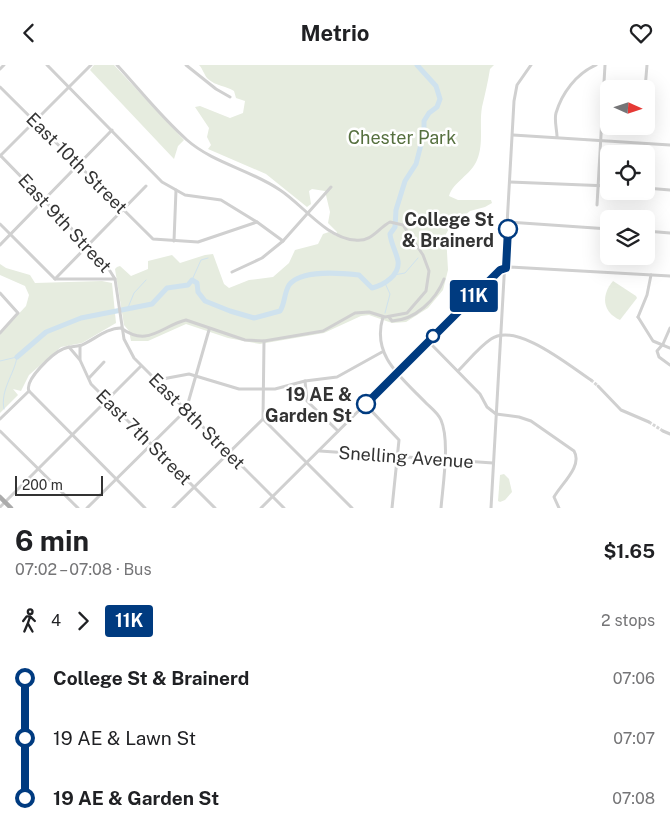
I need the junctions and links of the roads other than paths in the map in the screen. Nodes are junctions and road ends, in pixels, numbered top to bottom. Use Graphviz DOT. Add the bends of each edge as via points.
graph roads {
  1 [pos="4,65"];
  2 [pos="47,65"];
  3 [pos="91,65"];
  4 [pos="116,65"];
  5 [pos="186,65"];
  6 [pos="531,65"];
  7 [pos="596,65"];
  8 [pos="605,65"];
  9 [pos="646,65"];
  10 [pos="0,69"];
  11 [pos="645,80"];
  12 [pos="0,87"];
  13 [pos="69,87"];
  14 [pos="230,97"];
  15 [pos="35,121"];
  16 [pos="112,131"];
  17 [pos="513,135"];
  18 [pos="557,137"];
  19 [pos="601,141"];
  20 [pos="670,145"];
  21 [pos="0,156"];
  22 [pos="79,165"];
  23 [pos="510,182"];
  24 [pos="597,185"];
  25 [pos="600,185"];
  26 [pos="146,186"];
  27 [pos="331,187"];
  28 [pos="655,189"];
  29 [pos="670,190"];
  30 [pos="176,191"];
  31 [pos="45,199"];
  32 [pos="597,205"];
  33 [pos="123,209"];
  34 [pos="308,212"];
  35 [pos="257,222"];
  36 [pos="508,222"];
  37 [pos="0,224"];
  38 [pos="600,228"];
  39 [pos="655,232"];
  40 [pos="670,233"];
  41 [pos="11,235"];
  42 [pos="174,241"];
  43 [pos="283,241"];
  44 [pos="88,243"];
  45 [pos="0,245"];
  46 [pos="506,268"];
  47 [pos="232,272"];
  48 [pos="651,275"];
  49 [pos="670,276"];
  50 [pos="55,279"];
  51 [pos="115,279"];
  52 [pos="444,279"];
  53 [pos="0,293"];
  54 [pos="383,317"];
  55 [pos="390,317"];
  56 [pos="121,326"];
  57 [pos="670,328"];
  58 [pos="210,330"];
  59 [pos="0,333"];
  60 [pos="500,335"];
  61 [pos="264,341"];
  62 [pos="428,341"];
  63 [pos="663,344"];
  64 [pos="80,346"];
  65 [pos="69,347"];
  66 [pos="670,348"];
  67 [pos="382,351"];
  68 [pos="80,360"];
  69 [pos="104,362"];
  70 [pos="670,365"];
  71 [pos="141,366"];
  72 [pos="458,371"];
  73 [pos="397,373"];
  74 [pos="196,376"];
  75 [pos="88,378"];
  76 [pos="591,380"];
  77 [pos="156,381"];
  78 [pos="305,381"];
  79 [pos="598,386"];
  80 [pos="263,389"];
  81 [pos="29,391"];
  82 [pos="107,400"];
  83 [pos="365,404"];
  84 [pos="186,410"];
  85 [pos="496,414"];
  86 [pos="0,419"];
  87 [pos="263,419"];
  88 [pos="649,422"];
  89 [pos="0,431"];
  90 [pos="338,431"];
  91 [pos="663,431"];
  92 [pos="670,434"];
  93 [pos="72,435"];
  94 [pos="151,443"];
  95 [pos="319,451"];
  96 [pos="229,453"];
  97 [pos="396,456"];
  98 [pos="444,459"];
  99 [pos="307,462"];
  100 [pos="493,463"];
  101 [pos="39,469"];
  102 [pos="116,478"];
  103 [pos="193,487"];
  104 [pos="0,497"];
  105 [pos="272,497"];
  106 [pos="5,502"];
  107 [pos="0,507"];
  108 [pos="11,508"];
  109 [pos="78,508"];
  110 [pos="87,508"];
  111 [pos="146,508"];
  112 [pos="173,508"];
  113 [pos="215,508"];
  114 [pos="261,508"];
  115 [pos="284,508"];
  116 [pos="351,508"];
  117 [pos="392,508"];
  118 [pos="441,508"];
  119 [pos="491,508"];
  120 [pos="559,508"];
  1 -- 10 [label="street"];
  2 -- 13 [label="street"];
  3 -- 13 [label="street"];
  4 -- 34 [label="street" via="189,141 280,189"];
  5 -- 14 [label="street"];
  6 -- 17 [label="street" via="518,85"];
  7 -- 18 [label="street" via="584,70 563,96 556,115"];
  8 -- 19 [label="street"];
  9 -- 11 [label="street"];
  12 -- 15 [label="street, East 10th Street"];
  13 -- 15 [label="street"];
  13 -- 16 [label="street"];
  15 -- 21 [label="street"];
  15 -- 22 [label="street, East 10th Street"];
  16 -- 22 [label="street"];
  16 -- 30 [label="street" via="162,182"];
  17 -- 18 [label="street"];
  17 -- 23 [label="street"];
  18 -- 19 [label="street"];
  19 -- 20 [label="street"];
  19 -- 24 [label="street"];
  21 -- 31 [label="street, East 9th Street"];
  22 -- 31 [label="street"];
  22 -- 33 [label="street, East 10th Street"];
  23 -- 24 [label="street"];
  23 -- 36 [label="street"];
  24 -- 25 [label="street"];
  24 -- 32 [label="street"];
  26 -- 33 [label="street"];
  27 -- 34 [label="street"];
  28 -- 29 [label="street"];
  30 -- 35 [label="street" via="221,200"];
  30 -- 42 [label="street"];
  31 -- 41 [label="street"];
  31 -- 44 [label="street, East 9th Street"];
  33 -- 42 [label="street, East 10th Street" via="153,239"];
  33 -- 44 [label="street"];
  34 -- 43 [label="street"];
  34 -- 55 [label="street" via="323,226 355,241 370,238 392,222 403,225 424,255 429,284 406,313"];
  35 -- 42 [label="street" via="198,242"];
  35 -- 43 [label="street"];
  36 -- 38 [label="street"];
  36 -- 46 [label="street"];
  37 -- 41 [label="street"];
  39 -- 40 [label="street"];
  41 -- 45 [label="street"];
  41 -- 50 [label="street"];
  43 -- 47 [label="street" via="262,258"];
  44 -- 50 [label="street"];
  44 -- 51 [label="street, East 9th Street"];
  46 -- 48 [label="street"];
  46 -- 60 [label="street"];
  46 -- 62 [label="street" via="500,270"];
  48 -- 49 [label="street"];
  48 -- 63 [label="street" via="637,318 653,341"];
  50 -- 51 [label="street"];
  51 -- 56 [label="street, East 9th Street"];
  52 -- 55 [label="street" via="433,298 416,313 400,321 392,321"];
  53 -- 59 [label="street" via="18,313"];
  54 -- 55 [label="street"];
  54 -- 61 [label="street" via="369,312 355,313 323,331"];
  54 -- 67 [label="street" via="379,334"];
  56 -- 58 [label="street" via="138,336 153,336 186,320"];
  56 -- 64 [label="street"];
  56 -- 71 [label="street, East 8th Street" via="128,350"];
  57 -- 63 [label="street"];
  58 -- 61 [label="street" via="245,341"];
  58 -- 74 [label="street"];
  60 -- 72 [label="street" via="492,337"];
  60 -- 76 [label="street" via="531,341"];
  60 -- 85 [label="street"];
  61 -- 80 [label="street"];
  62 -- 72 [label="street"];
  62 -- 73 [label="street"];
  63 -- 66 [label="street"];
  63 -- 70 [label="street" via="657,353"];
  64 -- 65 [label="street"];
  64 -- 68 [label="street, East 7th Street"];
  65 -- 68 [label="street, East 7th Street"];
  65 -- 81 [label="street" via="59,351 29,379"];
  67 -- 73 [label="street"];
  67 -- 78 [label="street" via="338,377"];
  68 -- 75 [label="street, East 7th Street"];
  69 -- 75 [label="street"];
  71 -- 77 [label="street, East 8th Street"];
  71 -- 82 [label="street"];
  72 -- 85 [label="street"];
  73 -- 83 [label="street"];
  73 -- 98 [label="street" via="440,419 445,434"];
  74 -- 77 [label="street" via="184,374"];
  74 -- 80 [label="street" via="239,389"];
  74 -- 84 [label="street"];
  75 -- 82 [label="street, East 7th Street"];
  77 -- 84 [label="street, East 8th Street"];
  78 -- 80 [label="street"];
  78 -- 90 [label="street" via="308,401"];
  79 -- 88 [label="street" via="621,411"];
  80 -- 87 [label="street"];
  81 -- 86 [label="street"];
  81 -- 93 [label="street"];
  82 -- 93 [label="street"];
  82 -- 94 [label="street, East 7th Street"];
  83 -- 90 [label="street"];
  83 -- 97 [label="street" via="399,440 399,454"];
  84 -- 94 [label="street"];
  84 -- 96 [label="street, East 8th Street"];
  85 -- 100 [label="street"];
  85 -- 120 [label="street" via="531,421 574,451 576,464 554,497"];
  87 -- 96 [label="street"];
  87 -- 99 [label="street"];
  89 -- 101 [label="street"];
  90 -- 95 [label="street"];
  91 -- 92 [label="street"];
  93 -- 101 [label="street"];
  93 -- 102 [label="street"];
  94 -- 102 [label="street"];
  94 -- 103 [label="street, East 7th Street"];
  95 -- 97 [label="street, Snelling Avenue"];
  95 -- 99 [label="street"];
  96 -- 103 [label="street"];
  96 -- 105 [label="street, East 8th Street"];
  97 -- 98 [label="street, Snelling Avenue"];
  97 -- 117 [label="street"];
  98 -- 100 [label="street, Snelling Avenue"];
  98 -- 118 [label="street"];
  99 -- 105 [label="street"];
  99 -- 116 [label="street"];
  100 -- 119 [label="street"];
  101 -- 106 [label="street"];
  101 -- 109 [label="street"];
  102 -- 110 [label="street"];
  102 -- 111 [label="street"];
  103 -- 112 [label="street"];
  103 -- 113 [label="street, East 7th Street"];
  104 -- 106 [label="main road"];
  105 -- 114 [label="street"];
  105 -- 115 [label="street, East 8th Street"];
  106 -- 107 [label="street"];
  106 -- 108 [label="main road"];
}
